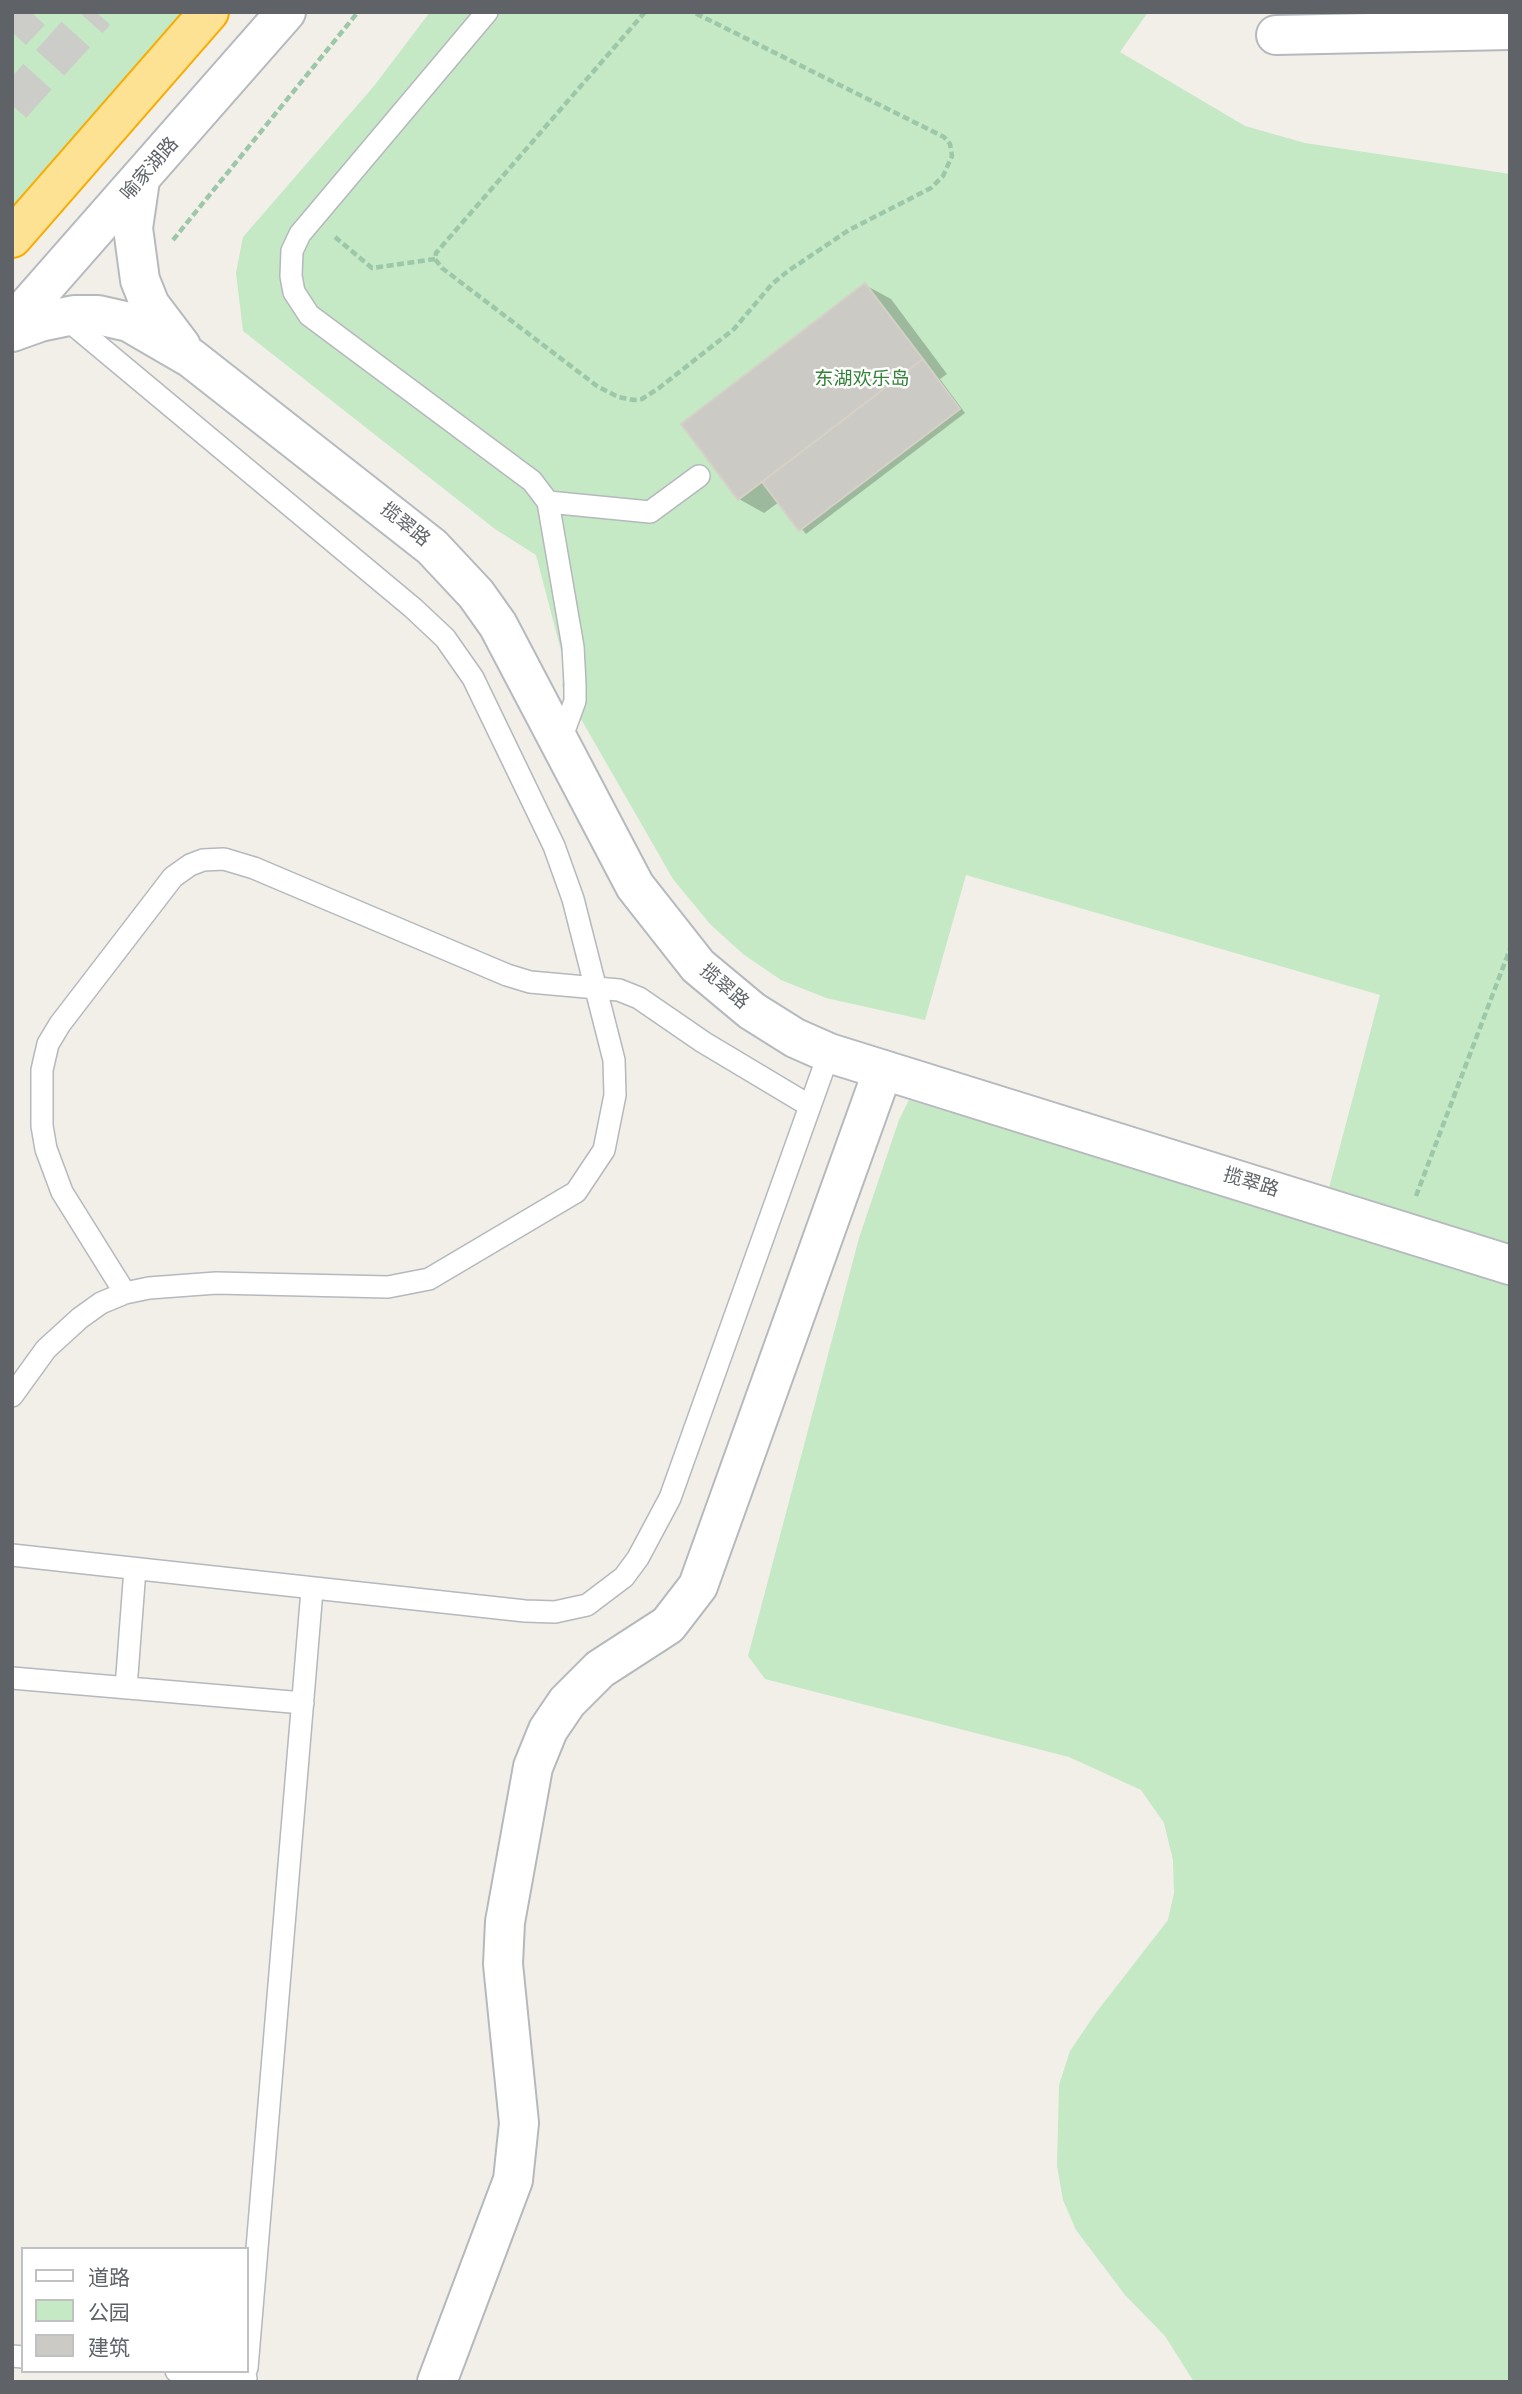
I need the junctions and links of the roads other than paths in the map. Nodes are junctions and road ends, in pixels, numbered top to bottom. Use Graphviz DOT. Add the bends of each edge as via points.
graph roads {
  1 [pos="209,12"];
  2 [pos="286,12"];
  3 [pos="487,12"];
  4 [pos="1510,30"];
  5 [pos="1276,35"];
  6 [pos="140,180"];
  7 [pos="12,238"];
  8 [pos="64,317"];
  9 [pos="12,324"];
  10 [pos="12,332"];
  11 [pos="191,358"];
  12 [pos="699,475"];
  13 [pos="548,502"];
  14 [pos="560,742"];
  15 [pos="598,987"];
  16 [pos="829,1052"];
  17 [pos="883,1070"];
  18 [pos="810,1106"];
  19 [pos="1510,1265"];
  20 [pos="125,1293"];
  21 [pos="12,1396"];
  22 [pos="12,1555"];
  23 [pos="135,1569"];
  24 [pos="312,1590"];
  25 [pos="12,1678"];
  26 [pos="126,1688"];
  27 [pos="303,1703"];
  28 [pos="248,2351"];
  29 [pos="211,2373"];
  30 [pos="246,2375"];
  31 [pos="437,2382"];
  1 -- 7 [label="highway"];
  2 -- 6 [label="street, 喻家湖路"];
  3 -- 13 [label="lane" via="312,219 296,242 290,262 300,306 532,481"];
  4 -- 5 [label="street"];
  6 -- 9 [label="street, 喻家湖路"];
  6 -- 11 [label="street, 揽翠路" via="133,228 140,280 162,323"];
  8 -- 10 [label="street, 揽翠路"];
  8 -- 11 [label="street, 揽翠路" via="113,317 129,322"];
  8 -- 15 [label="lane" via="446,638 473,678 554,846"];
  11 -- 14 [label="street, 揽翠路" via="453,567 498,625"];
  12 -- 13 [label="lane" via="650,512"];
  13 -- 14 [label="lane" via="575,684 575,701"];
  14 -- 16 [label="street, 揽翠路" via="635,886 698,966 752,1011"];
  15 -- 18 [label="lane" via="639,998"];
  15 -- 20 [label="lane" via="614,1060 614,1113 596,1168 563,1202 429,1279 409,1284 216,1283"];
  15 -- 20 [label="lane" via="530,982 507,975 254,867 225,859 190,865 173,877 61,1024 48,1044 42,1070 42,1126 62,1192"];
  16 -- 17 [label="street, 揽翠路"];
  16 -- 18 [label="lane"];
  17 -- 19 [label="street, 揽翠路"];
  17 -- 31 [label="street" via="698,1586 668,1625 600,1669 567,1702 548,1730 533,1767 509,1897 503,1964 519,2123 513,2180"];
  18 -- 24 [label="lane" via="670,1498 624,1577 587,1605 555,1612"];
  20 -- 21 [label="lane" via="80,1318 46,1349"];
  22 -- 23 [label="lane"];
  23 -- 24 [label="lane"];
  23 -- 26 [label="lane"];
  24 -- 27 [label="lane"];
  25 -- 26 [label="lane"];
  26 -- 27 [label="lane"];
  27 -- 28 [label="lane"];
  29 -- 30 [label="lane"];
}
